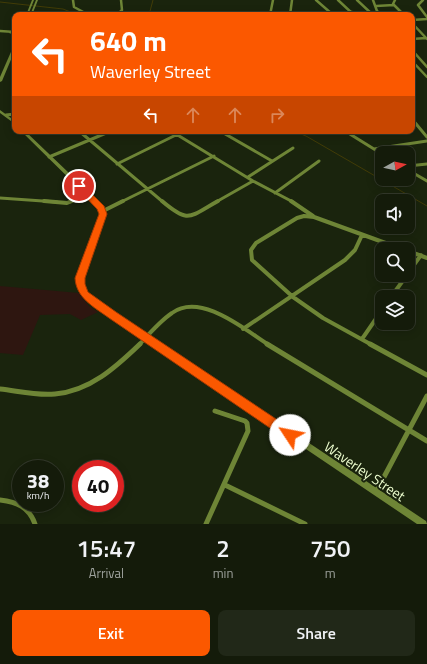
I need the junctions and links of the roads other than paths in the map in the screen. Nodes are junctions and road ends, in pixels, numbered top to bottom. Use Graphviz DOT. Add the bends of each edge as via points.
graph roads {
  1 [pos="33,0"];
  2 [pos="37,0"];
  3 [pos="73,0"];
  4 [pos="121,0"];
  5 [pos="273,0"];
  6 [pos="292,0"];
  7 [pos="316,0"];
  8 [pos="338,0"];
  9 [pos="356,0"];
  10 [pos="373,0"];
  11 [pos="395,0"];
  12 [pos="423,0"];
  13 [pos="427,1"];
  14 [pos="394,5"];
  15 [pos="32,6"];
  16 [pos="376,6"];
  17 [pos="29,12"];
  18 [pos="31,12"];
  19 [pos="82,12"];
  20 [pos="120,12"];
  21 [pos="271,12"];
  22 [pos="290,12"];
  23 [pos="330,12"];
  24 [pos="352,12"];
  25 [pos="370,12"];
  26 [pos="379,12"];
  27 [pos="401,12"];
  28 [pos="427,18"];
  29 [pos="415,21"];
  30 [pos="415,26"];
  31 [pos="0,31"];
  32 [pos="12,32"];
  33 [pos="427,33"];
  34 [pos="422,34"];
  35 [pos="426,38"];
  36 [pos="415,39"];
  37 [pos="12,53"];
  38 [pos="415,53"];
  39 [pos="415,65"];
  40 [pos="417,67"];
  41 [pos="427,67"];
  42 [pos="427,77"];
  43 [pos="0,81"];
  44 [pos="0,111"];
  45 [pos="12,114"];
  46 [pos="6,115"];
  47 [pos="12,121"];
  48 [pos="415,124"];
  49 [pos="26,134"];
  50 [pos="83,134"];
  51 [pos="104,134"];
  52 [pos="225,134"];
  53 [pos="349,134"];
  54 [pos="178,135"];
  55 [pos="427,137"];
  56 [pos="90,140"];
  57 [pos="427,141"];
  58 [pos="294,148"];
  59 [pos="374,149"];
  60 [pos="214,156"];
  61 [pos="49,157"];
  62 [pos="272,161"];
  63 [pos="319,161"];
  64 [pos="117,164"];
  65 [pos="427,164"];
  66 [pos="415,165"];
  67 [pos="415,174"];
  68 [pos="248,177"];
  69 [pos="253,181"];
  70 [pos="427,181"];
  71 [pos="146,188"];
  72 [pos="275,193"];
  73 [pos="89,195"];
  74 [pos="0,198"];
  75 [pos="103,211"];
  76 [pos="314,217"];
  77 [pos="362,235"];
  78 [pos="382,242"];
  79 [pos="415,253"];
  80 [pos="421,255"];
  81 [pos="427,258"];
  82 [pos="415,263"];
  83 [pos="293,297"];
  84 [pos="375,320"];
  85 [pos="243,329"];
  86 [pos="145,337"];
  87 [pos="362,339"];
  88 [pos="427,375"];
  89 [pos="0,389"];
  90 [pos="427,396"];
  91 [pos="215,411"];
  92 [pos="409,430"];
  93 [pos="427,441"];
  94 [pos="225,485"];
  95 [pos="376,492"];
  96 [pos="0,500"];
  97 [pos="35,524"];
  98 [pos="206,524"];
  99 [pos="305,524"];
  100 [pos="423,524"];
  1 -- 15 [label="street"];
  2 -- 15 [label="street"];
  3 -- 19 [label="street" via="74,7"];
  4 -- 20 [label="street"];
  5 -- 21 [label="street"];
  6 -- 22 [label="street"];
  7 -- 23 [label="street"];
  8 -- 24 [label="street"];
  9 -- 25 [label="street"];
  10 -- 16 [label="street"];
  11 -- 14 [label="street"];
  12 -- 13 [label="street"];
  12 -- 28 [label="street" via="418,5"];
  14 -- 16 [label="street"];
  14 -- 27 [label="street"];
  15 -- 17 [label="street"];
  15 -- 18 [label="street"];
  16 -- 26 [label="street"];
  28 -- 29 [label="street"];
  30 -- 34 [label="street"];
  31 -- 32 [label="street"];
  33 -- 34 [label="street"];
  34 -- 35 [label="street"];
  35 -- 36 [label="street"];
  37 -- 43 [label="street"];
  38 -- 41 [label="street"];
  39 -- 40 [label="street"];
  40 -- 42 [label="street"];
  44 -- 46 [label="street"];
  45 -- 46 [label="street"];
  46 -- 47 [label="street"];
  48 -- 55 [label="street"];
  49 -- 61 [label="street"];
  50 -- 56 [label="street"];
  51 -- 56 [label="street"];
  52 -- 62 [label="street"];
  53 -- 59 [label="street"];
  54 -- 60 [label="street"];
  54 -- 64 [label="street"];
  56 -- 61 [label="street"];
  56 -- 64 [label="street"];
  57 -- 59 [label="street"];
  58 -- 62 [label="street"];
  60 -- 68 [label="street"];
  60 -- 71 [label="street"];
  61 -- 73 [label="street"];
  62 -- 68 [label="street"];
  63 -- 72 [label="street"];
  64 -- 71 [label="street"];
  65 -- 66 [label="street"];
  67 -- 70 [label="street"];
  68 -- 69 [label="street"];
  69 -- 71 [label="street" via="187,217 176,213"];
  69 -- 72 [label="street"];
  71 -- 75 [label="street"];
  72 -- 76 [label="street"];
  73 -- 74 [label="street" via="67,203"];
  73 -- 75 [label="street"];
  75 -- 86 [label="street, Waverley Street" via="80,284 84,294"];
  76 -- 77 [label="street"];
  76 -- 83 [label="street" via="297,218 256,243 251,250 252,260"];
  77 -- 78 [label="street"];
  77 -- 83 [label="street" via="355,250 345,260"];
  79 -- 80 [label="street"];
  80 -- 81 [label="street"];
  80 -- 82 [label="street"];
  83 -- 85 [label="street"];
  83 -- 87 [label="street" via="323,318"];
  84 -- 87 [label="street"];
  85 -- 86 [label="street" via="212,310 192,306 173,312"];
  85 -- 92 [label="street"];
  86 -- 89 [label="street" via="101,378 78,390 48,394"];
  86 -- 95 [label="street, Waverley Street"];
  87 -- 88 [label="street"];
  90 -- 92 [label="street"];
  91 -- 94 [label="street" via="245,421 248,426"];
  92 -- 93 [label="street"];
  92 -- 95 [label="street"];
  94 -- 98 [label="street"];
  94 -- 99 [label="street"];
  95 -- 100 [label="street, Waverley Street"];
  96 -- 97 [label="street" via="27,508"];
}
